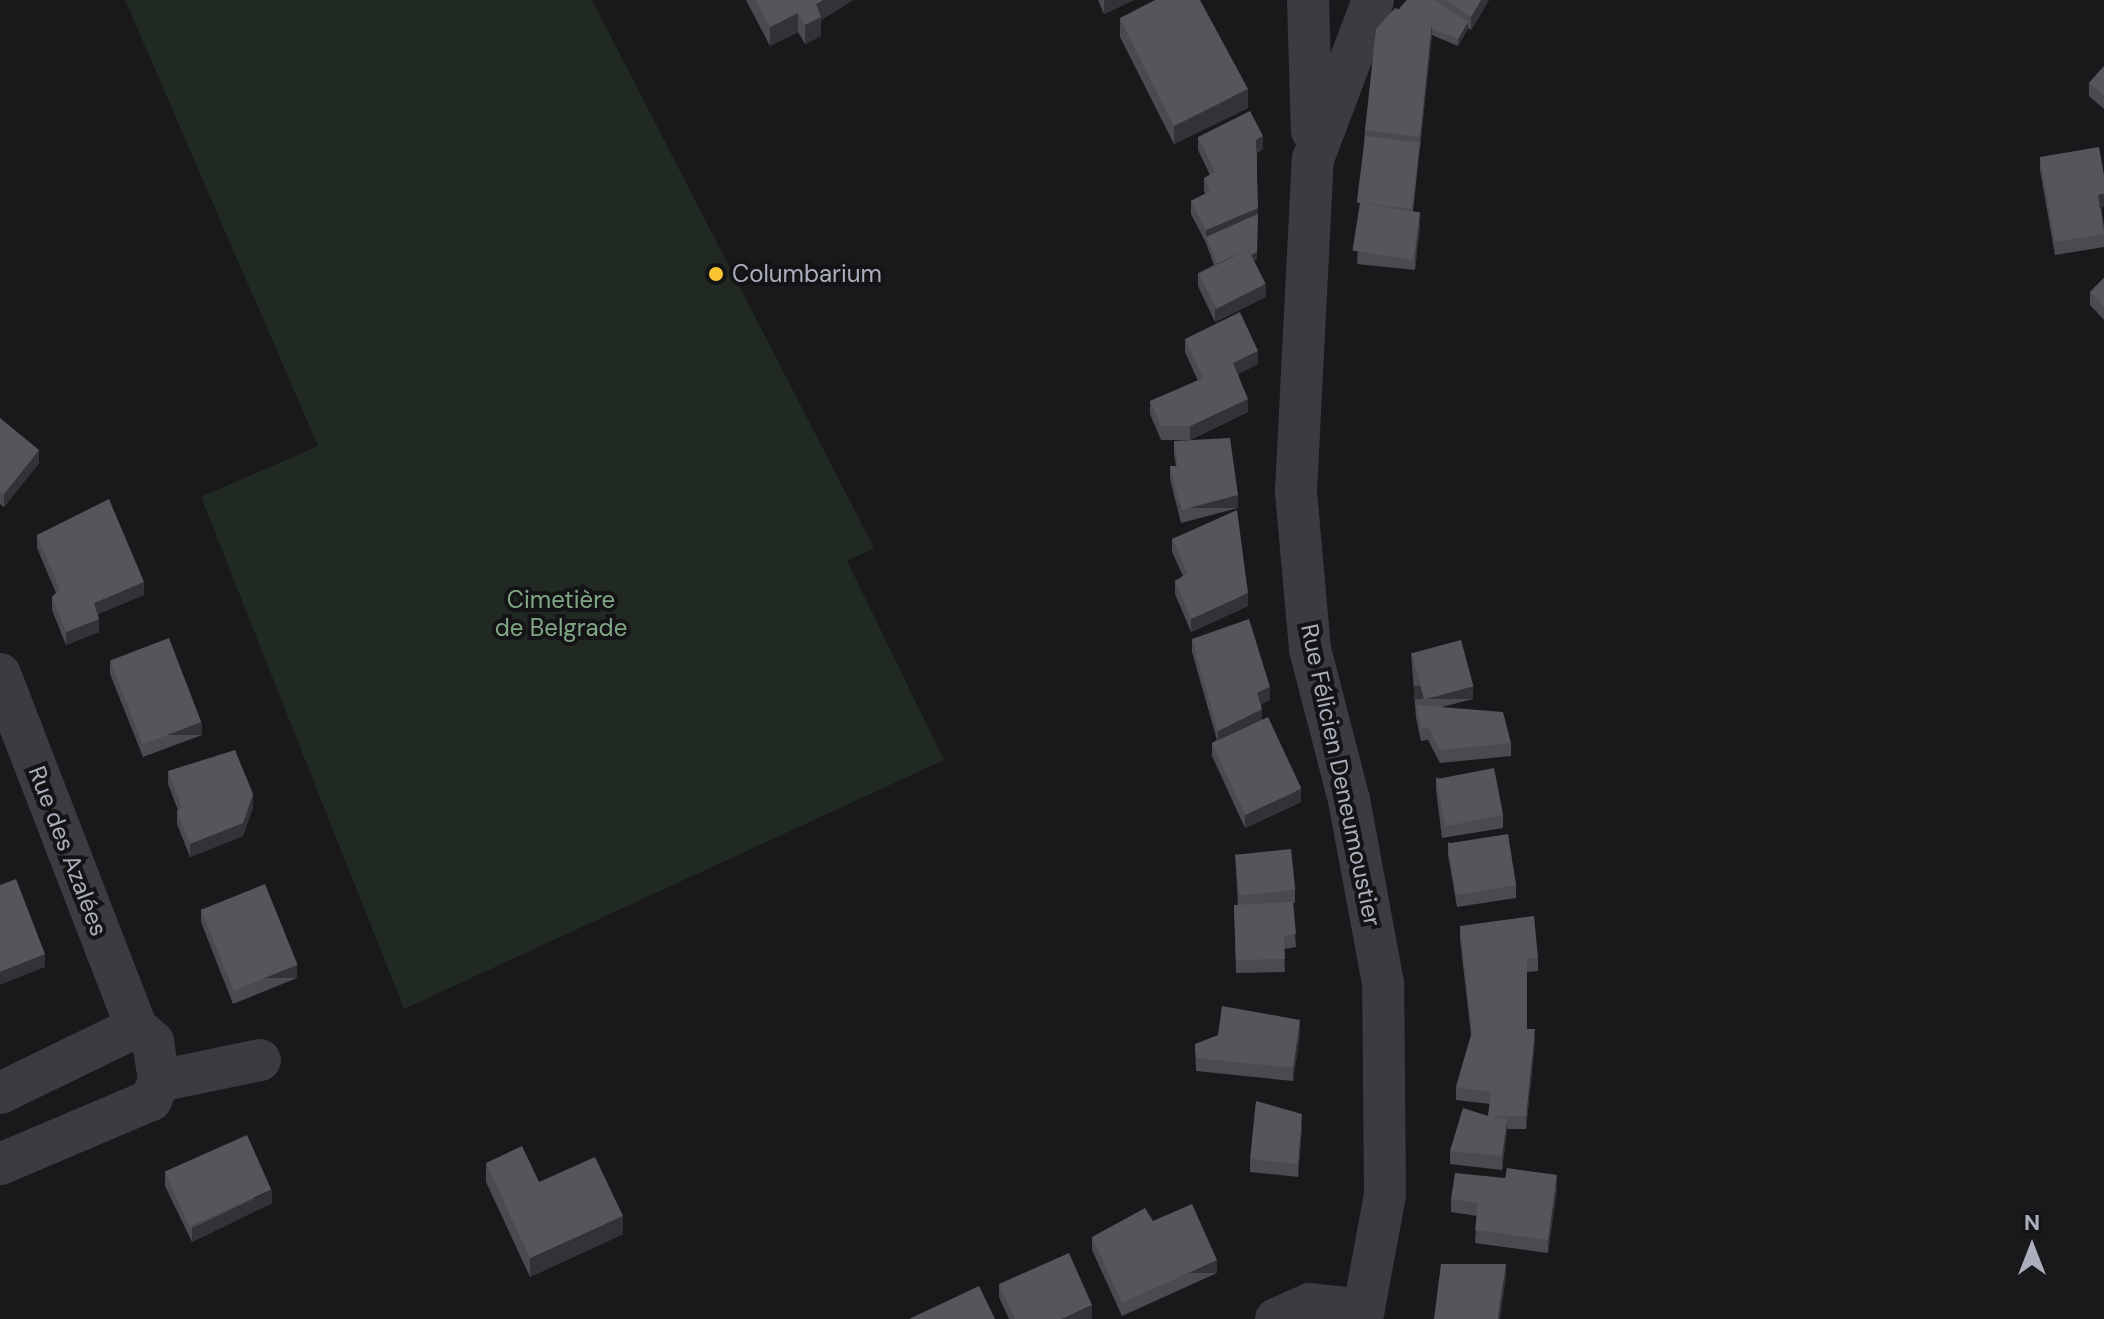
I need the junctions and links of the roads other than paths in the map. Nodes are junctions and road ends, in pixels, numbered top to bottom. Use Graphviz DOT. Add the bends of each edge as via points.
graph roads {
  1 [pos="1308,0"];
  2 [pos="1373,0"];
  3 [pos="1313,159"];
  4 [pos="0,674"];
  5 [pos="136,1027"];
  6 [pos="260,1060"];
  7 [pos="159,1081"];
  8 [pos="0,1093"];
  9 [pos="0,1164"];
  10 [pos="1363,1314"];
  11 [pos="1276,1319"];
  1 -- 3 [label="street"];
  2 -- 3 [label="street, Rue Félicien Deneumoustier"];
  3 -- 10 [label="street, Rue Félicien Deneumoustier" via="1296,491 1310,649 1349,800 1383,983 1385,1195"];
  4 -- 5 [label="street, Rue des Azalées"];
  5 -- 7 [label="street, Rue des Azalées" via="153,1042"];
  5 -- 8 [label="street"];
  6 -- 7 [label="street"];
  7 -- 9 [label="street" via="151,1100"];
  10 -- 11 [label="street" via="1310,1304"];
}
